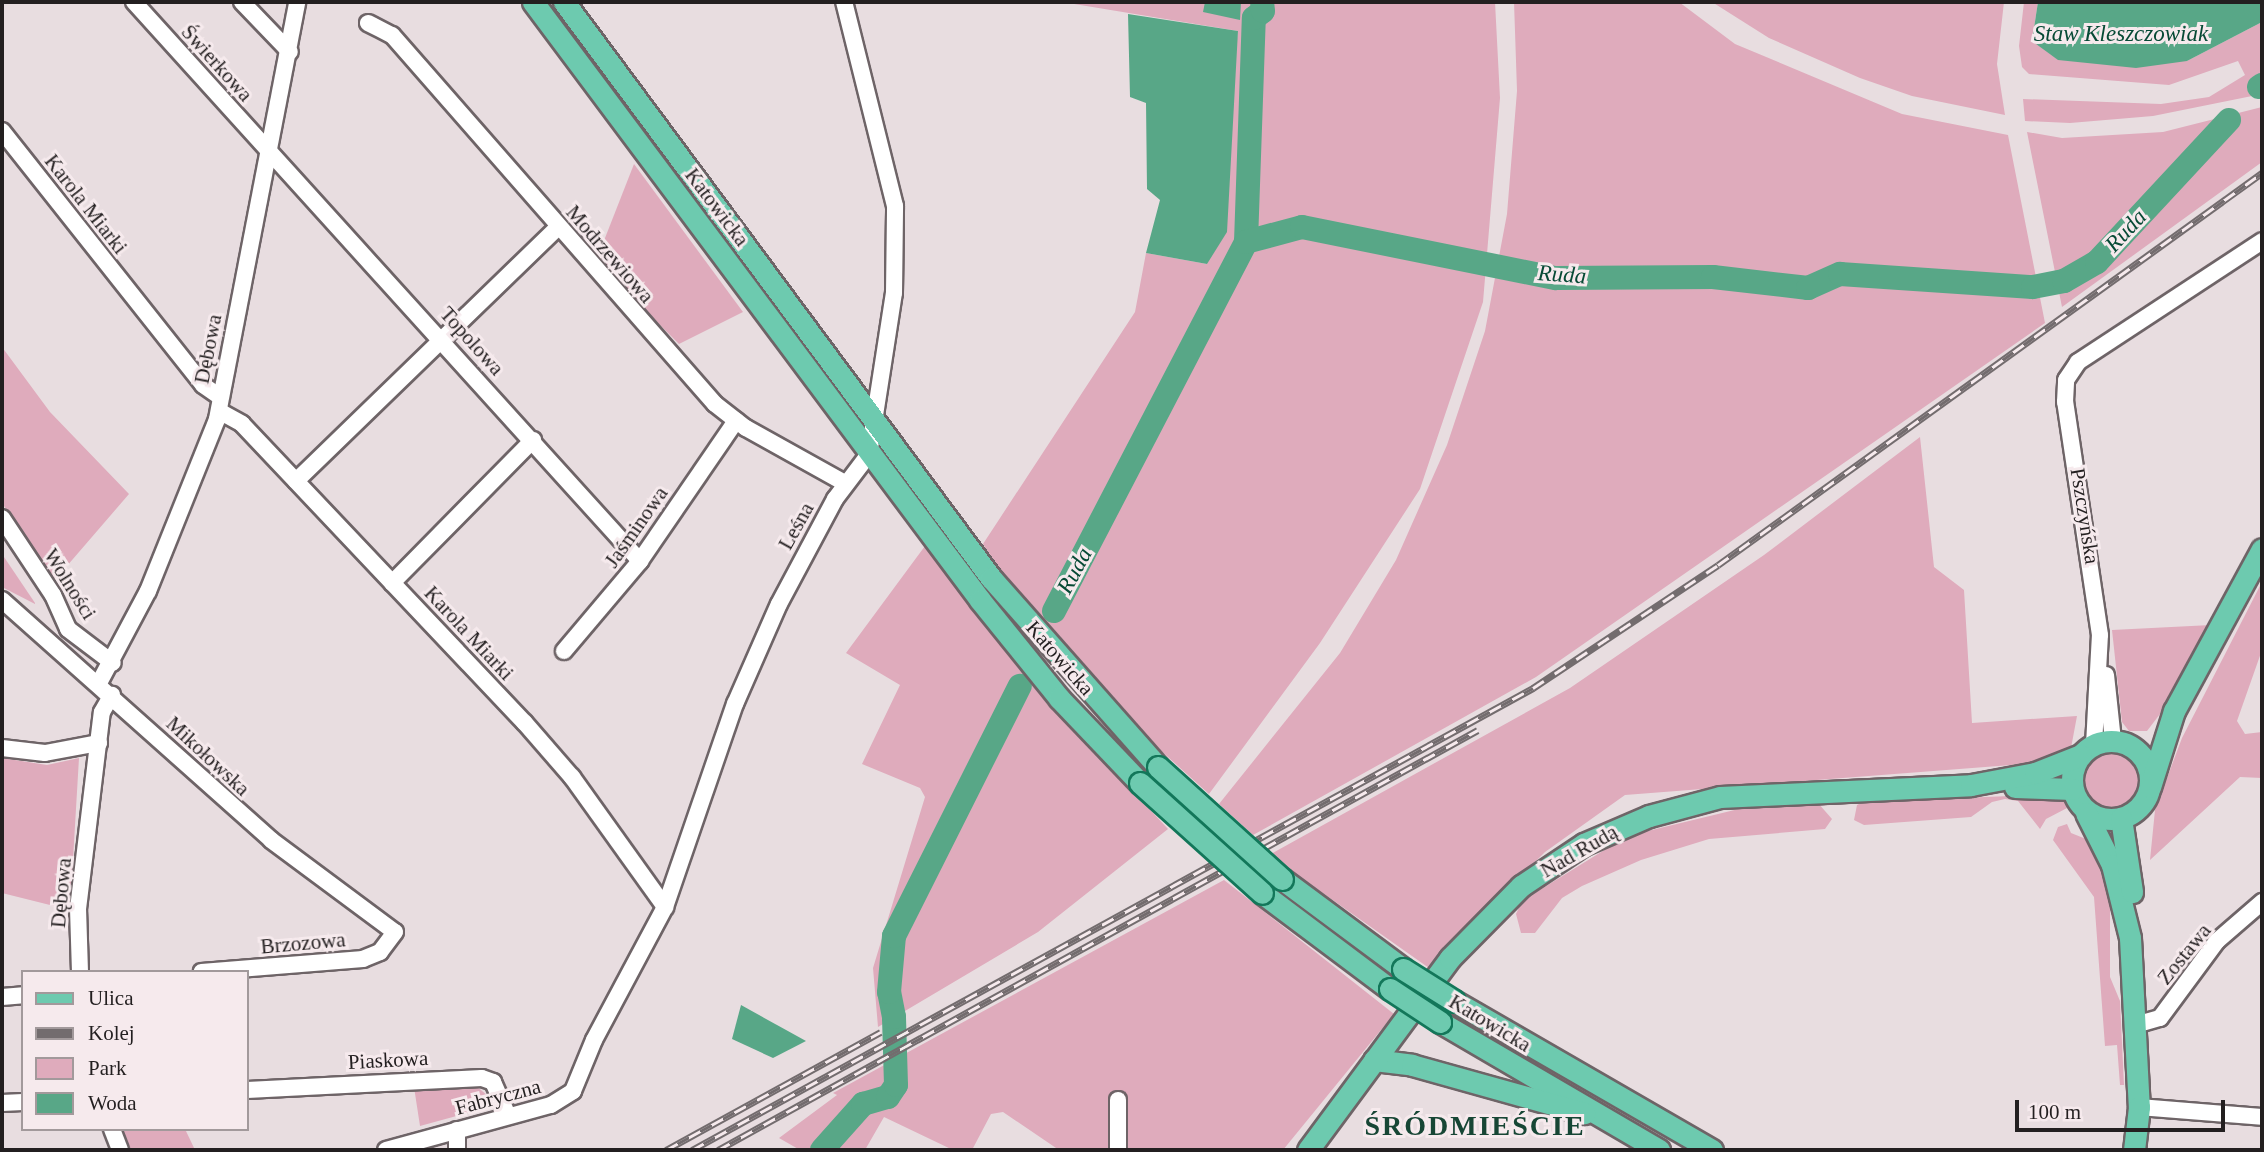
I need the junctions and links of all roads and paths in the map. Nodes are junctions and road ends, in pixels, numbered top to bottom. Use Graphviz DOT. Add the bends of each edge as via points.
graph roads {
  1 [pos="134,2"];
  2 [pos="242,2"];
  3 [pos="297,2"];
  4 [pos="533,2"];
  5 [pos="564,2"];
  6 [pos="844,2"];
  7 [pos="368,23"];
  8 [pos="290,52"];
  9 [pos="2,131"];
  10 [pos="270,152"];
  11 [pos="558,227"];
  12 [pos="2262,242"];
  13 [pos="441,338"];
  14 [pos="219,404"];
  15 [pos="875,418"];
  16 [pos="736,421"];
  17 [pos="533,440"];
  18 [pos="869,454"];
  19 [pos="296,481"];
  20 [pos="845,483"];
  21 [pos="2,518"];
  22 [pos="2262,549"];
  23 [pos="640,561"];
  24 [pos="392,583"];
  25 [pos="2,600"];
  26 [pos="68,629"];
  27 [pos="55,645"];
  28 [pos="564,651"];
  29 [pos="113,663"];
  30 [pos="99,683"];
  31 [pos="111,695"];
  32 [pos="2174,711"];
  33 [pos="99,743"];
  34 [pos="2096,747"];
  35 [pos="2,748"];
  36 [pos="2135,748"];
  37 [pos="1971,785"];
  38 [pos="2150,787"];
  39 [pos="2072,789"];
  40 [pos="2086,813"];
  41 [pos="2121,818"];
  42 [pos="2262,902"];
  43 [pos="665,907"];
  44 [pos="395,932"];
  45 [pos="2130,939"];
  46 [pos="80,970"];
  47 [pos="227,970"];
  48 [pos="21,995"];
  49 [pos="2,997"];
  50 [pos="2135,1026"];
  51 [pos="592,1048"];
  52 [pos="1374,1060"];
  53 [pos="248,1090"];
  54 [pos="1118,1100"];
  55 [pos="21,1102"];
  56 [pos="2,1103"];
  57 [pos="2139,1107"];
  58 [pos="508,1116"];
  59 [pos="1599,1116"];
  60 [pos="2262,1117"];
  61 [pos="457,1130"];
  62 [pos="113,1131"];
  63 [pos="1308,1149"];
  64 [pos="120,1150"];
  65 [pos="386,1150"];
  66 [pos="457,1150"];
  67 [pos="1118,1150"];
  68 [pos="1659,1150"];
  69 [pos="1712,1150"];
  70 [pos="2134,1150"];
  1 -- 10 [label="street, Świerkowa"];
  2 -- 8 [label="street"];
  3 -- 8 [label="street, Dębowa"];
  4 -- 18 [label="main road, Katowicka" via="740,274"];
  5 -- 15 [label="main road, Katowicka"];
  6 -- 15 [label="street" via="895,206 894,293"];
  7 -- 11 [label="street, Modrzewiowa" via="393,35"];
  8 -- 10 [label="street, Dębowa"];
  9 -- 14 [label="street, Karola Miarki"];
  10 -- 13 [label="street, Topolowa"];
  10 -- 14 [label="street, Dębowa"];
  11 -- 13 [label="street"];
  11 -- 16 [label="street, Modrzewiowa" via="715,404"];
  12 -- 34 [label="street, Pszczyńska" via="2078,362 2068,375 2066,401 2092,562 2102,659"];
  13 -- 17 [label="street, Topolowa"];
  13 -- 19 [label="street"];
  14 -- 19 [label="street, Karola Miarki"];
  14 -- 29 [label="street, Dębowa" via="174,534"];
  15 -- 18 [label="street"];
  15 -- 69 [label="main road, Katowicka, bridge" via="991,578 1158,767 1282,879 1403,969"];
  16 -- 20 [label="street, Modrzewiowa"];
  16 -- 23 [label="street, Jaśminowa"];
  17 -- 23 [label="street, Topolowa"];
  17 -- 24 [label="street"];
  18 -- 20 [label="street, Leśna"];
  18 -- 59 [label="main road, Katowicka, bridge" via="1043,679 1140,783 1262,892 1390,989"];
  19 -- 24 [label="street, Karola Miarki"];
  20 -- 43 [label="street, Leśna" via="754,659"];
  21 -- 26 [label="street, Wolności" via="53,595"];
  22 -- 32 [label="main road"];
  23 -- 28 [label="street, Jaśminowa"];
  24 -- 43 [label="street, Karola Miarki" via="555,756"];
  25 -- 27 [label="street, Mikołowska"];
  26 -- 27 [label="street"];
  26 -- 29 [label="street, Wolności"];
  27 -- 30 [label="street, Mikołowska"];
  29 -- 30 [label="street, Dębowa"];
  30 -- 31 [label="street, Mikołowska"];
  31 -- 33 [label="street, Dębowa" via="103,712"];
  31 -- 44 [label="street, Mikołowska" via="271,840"];
  32 -- 36 [label="main road" via="2154,736"];
  32 -- 38 [label="main road"];
  33 -- 35 [label="street" via="45,753"];
  33 -- 46 [label="street, Dębowa" via="78,909"];
  34 -- 36 [label="main road"];
  34 -- 37 [label="main road, Nad Rudą" via="2035,773"];
  34 -- 39 [label="main road" via="2072,773"];
  36 -- 38 [label="main road" via="2147,766"];
  37 -- 39 [label="main road, Nad Rudą"];
  37 -- 52 [label="main road, Nad Rudą" via="1720,797 1684,804 1617,828 1558,859 1494,911 1450,958"];
  38 -- 41 [label="main road" via="2140,807"];
  39 -- 40 [label="main road"];
  40 -- 41 [label="main road"];
  40 -- 45 [label="main road" via="2112,865"];
  41 -- 45 [label="main road" via="2133,901"];
  42 -- 50 [label="street, Zostawa" via="2217,941 2160,1018"];
  43 -- 51 [label="street, Leśna"];
  44 -- 47 [label="street, Brzozowa" via="380,952 363,959"];
  45 -- 50 [label="main road"];
  48 -- 49 [label="street"];
  50 -- 57 [label="main road"];
  51 -- 58 [label="street, Fabryczna" via="568,1097"];
  52 -- 59 [label="main road" via="1412,1065 1548,1106"];
  52 -- 63 [label="main road, Nad Rudą"];
  53 -- 58 [label="street, Piaskowa" via="482,1077 493,1082"];
  54 -- 67 [label="street"];
  55 -- 56 [label="street"];
  57 -- 60 [label="street"];
  57 -- 70 [label="main road"];
  58 -- 61 [label="street, Fabryczna"];
  59 -- 68 [label="main road, Katowicka"];
  61 -- 65 [label="street, Fabryczna"];
  61 -- 66 [label="street"];
  62 -- 64 [label="street"];
}
